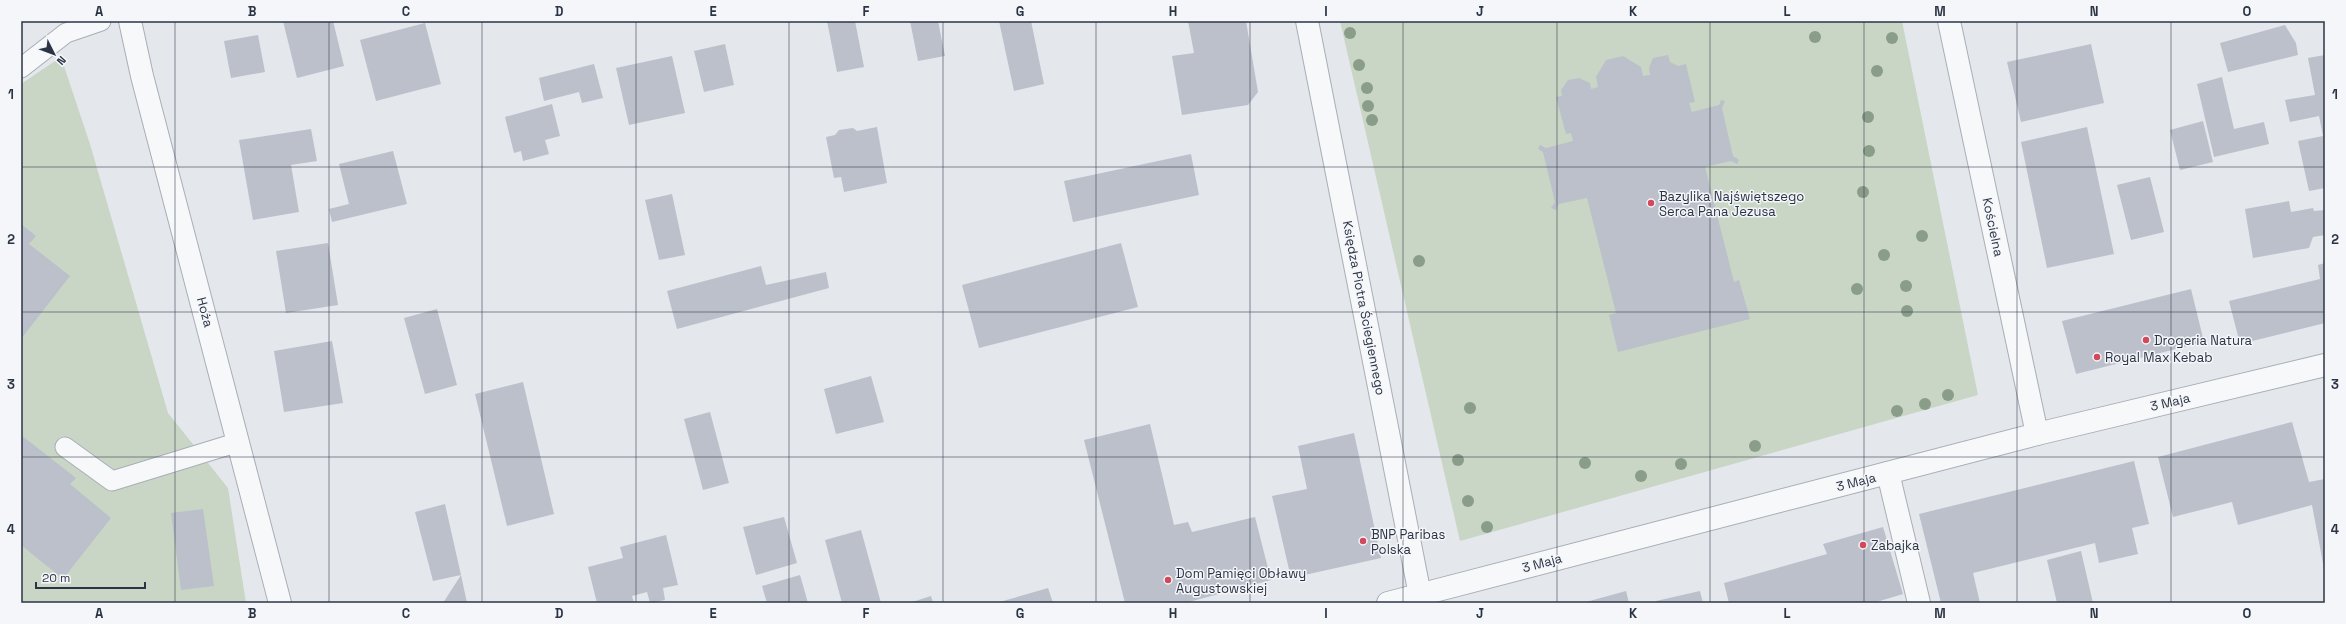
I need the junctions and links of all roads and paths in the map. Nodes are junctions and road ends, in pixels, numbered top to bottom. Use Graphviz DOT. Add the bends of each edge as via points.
graph roads {
  1 [pos="101,21"];
  2 [pos="130,21"];
  3 [pos="1307,21"];
  4 [pos="1949,21"];
  5 [pos="21,68"];
  6 [pos="2325,365"];
  7 [pos="2037,434"];
  8 [pos="239,442"];
  9 [pos="65,447"];
  10 [pos="1888,474"];
  11 [pos="1420,595"];
  12 [pos="280,603"];
  13 [pos="1388,603"];
  14 [pos="1919,603"];
  1 -- 5 [label="lane" via="66,33"];
  2 -- 8 [label="street, Hoża" via="142,76"];
  3 -- 11 [label="street, Księdza Piotra Ściegiennego"];
  4 -- 7 [label="street, Kościelna"];
  6 -- 7 [label="street, 3 Maja"];
  7 -- 10 [label="street, 3 Maja"];
  8 -- 9 [label="lane" via="112,481"];
  8 -- 12 [label="street, Hoża"];
  10 -- 11 [label="street, 3 Maja"];
  10 -- 14 [label="street"];
  11 -- 13 [label="street, 3 Maja"];
}
